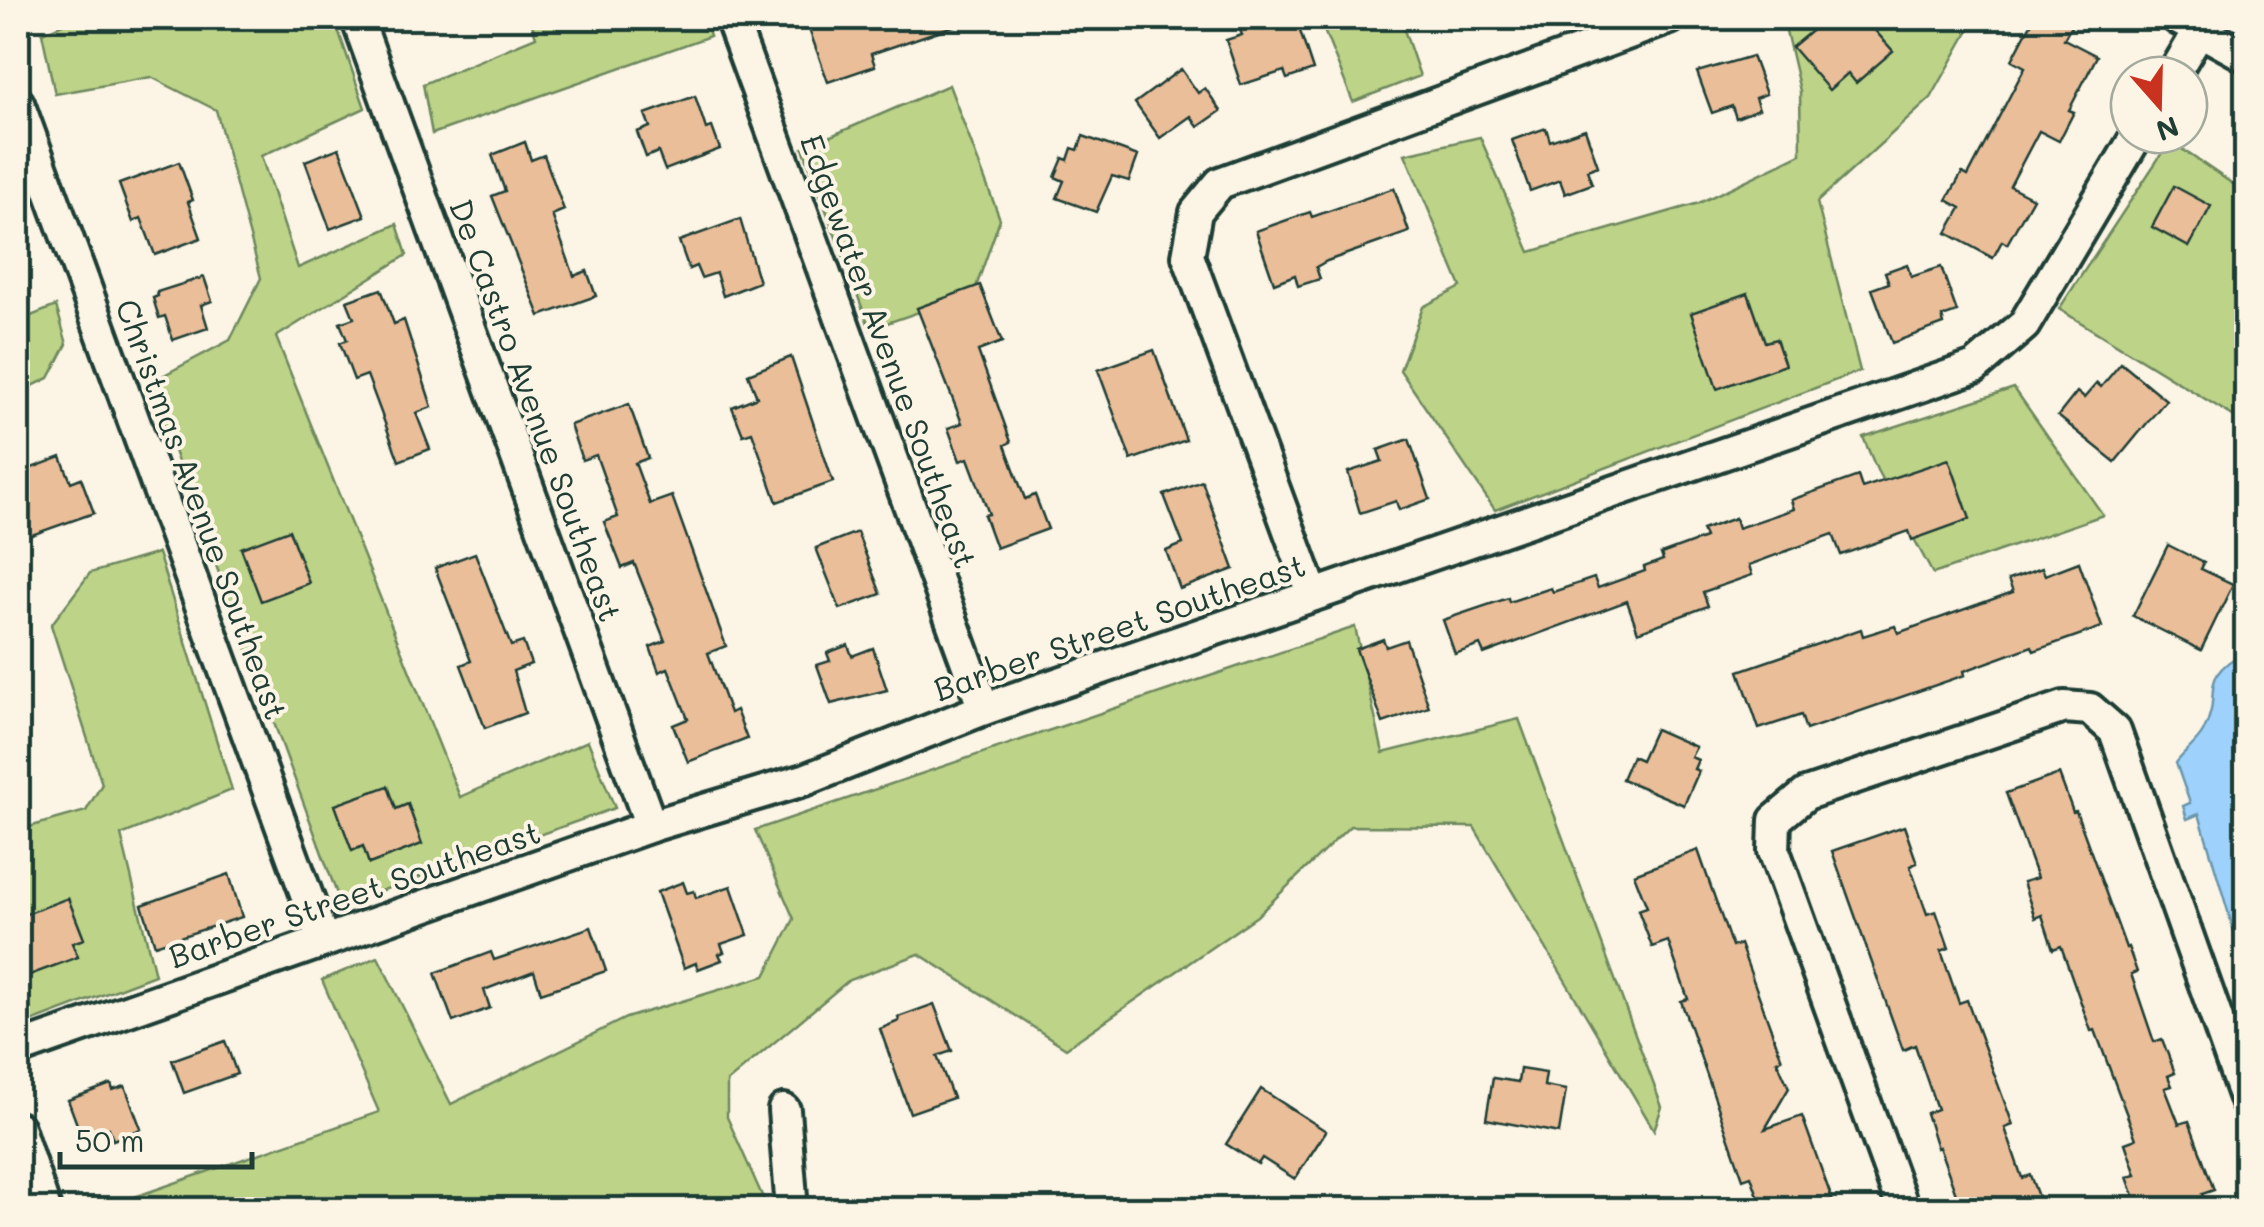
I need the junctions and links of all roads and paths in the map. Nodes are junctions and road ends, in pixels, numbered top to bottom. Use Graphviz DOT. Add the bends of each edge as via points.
graph roads {
  1 [pos="357,18"];
  2 [pos="731,18"];
  3 [pos="1670,18"];
  4 [pos="2188,24"];
  5 [pos="2179,55"];
  6 [pos="2246,56"];
  7 [pos="18,103"];
  8 [pos="2125,155"];
  9 [pos="1314,595"];
  10 [pos="984,709"];
  11 [pos="651,826"];
  12 [pos="323,940"];
  13 [pos="18,1049"];
  14 [pos="2246,1101"];
  15 [pos="784,1110"];
  16 [pos="18,1128"];
  17 [pos="35,1207"];
  18 [pos="792,1210"];
  19 [pos="1904,1210"];
  1 -- 11 [label="street, De Castro Avenue Southeast"];
  2 -- 10 [label="street, Edgewater Avenue Southeast"];
  3 -- 9 [label="street" via="1220,182 1196,212 1188,256"];
  4 -- 5 [label="street"];
  4 -- 6 [label="street"];
  7 -- 12 [label="street, Christmas Avenue Southeast"];
  8 -- 9 [label="street, Barber Street Southeast" via="2024,325 1976,367"];
  9 -- 10 [label="street, Barber Street Southeast"];
  10 -- 11 [label="street, Barber Street Southeast" via="806,779"];
  11 -- 12 [label="street, Barber Street Southeast"];
  12 -- 13 [label="street, Barber Street Southeast"];
  14 -- 19 [label="street" via="2115,731 2090,709 2064,707 1806,794 1775,820 1774,851"];
  15 -- 18 [label="street"];
  16 -- 17 [label="street"];
}
